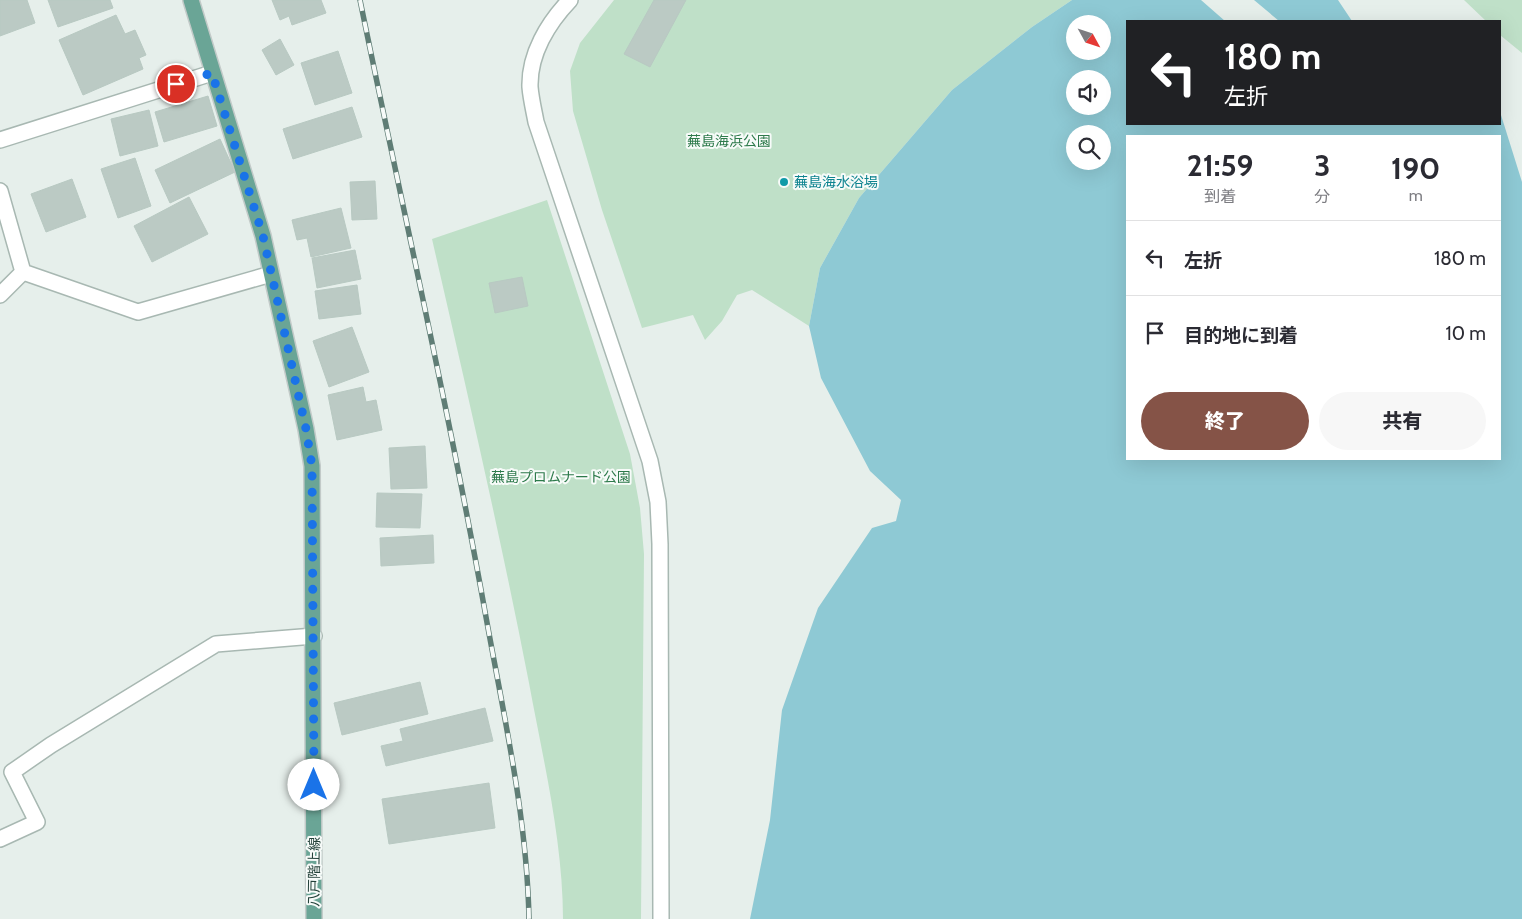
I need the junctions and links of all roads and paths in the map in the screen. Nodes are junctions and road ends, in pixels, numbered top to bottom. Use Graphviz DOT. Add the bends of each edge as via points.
graph roads {
  1 [pos="191,0"];
  2 [pos="570,0"];
  3 [pos="212,73"];
  4 [pos="0,140"];
  5 [pos="0,191"];
  6 [pos="23,272"];
  7 [pos="271,274"];
  8 [pos="0,295"];
  9 [pos="314,636"];
  10 [pos="0,839"];
  11 [pos="314,919"];
  12 [pos="661,919"];
  1 -- 3 [label="main road, 八戸階上線"];
  2 -- 12 [label="street" via="544,34 533,61 530,87 536,122 650,461 658,502"];
  3 -- 4 [label="street"];
  3 -- 7 [label="main road, 八戸階上線" via="263,236"];
  5 -- 6 [label="street"];
  6 -- 7 [label="street" via="138,312"];
  6 -- 8 [label="street"];
  7 -- 9 [label="main road, 八戸階上線" via="312,466"];
  9 -- 10 [label="street" via="216,644 51,745 12,772 37,822"];
  9 -- 11 [label="main road, 八戸階上線"];
}
